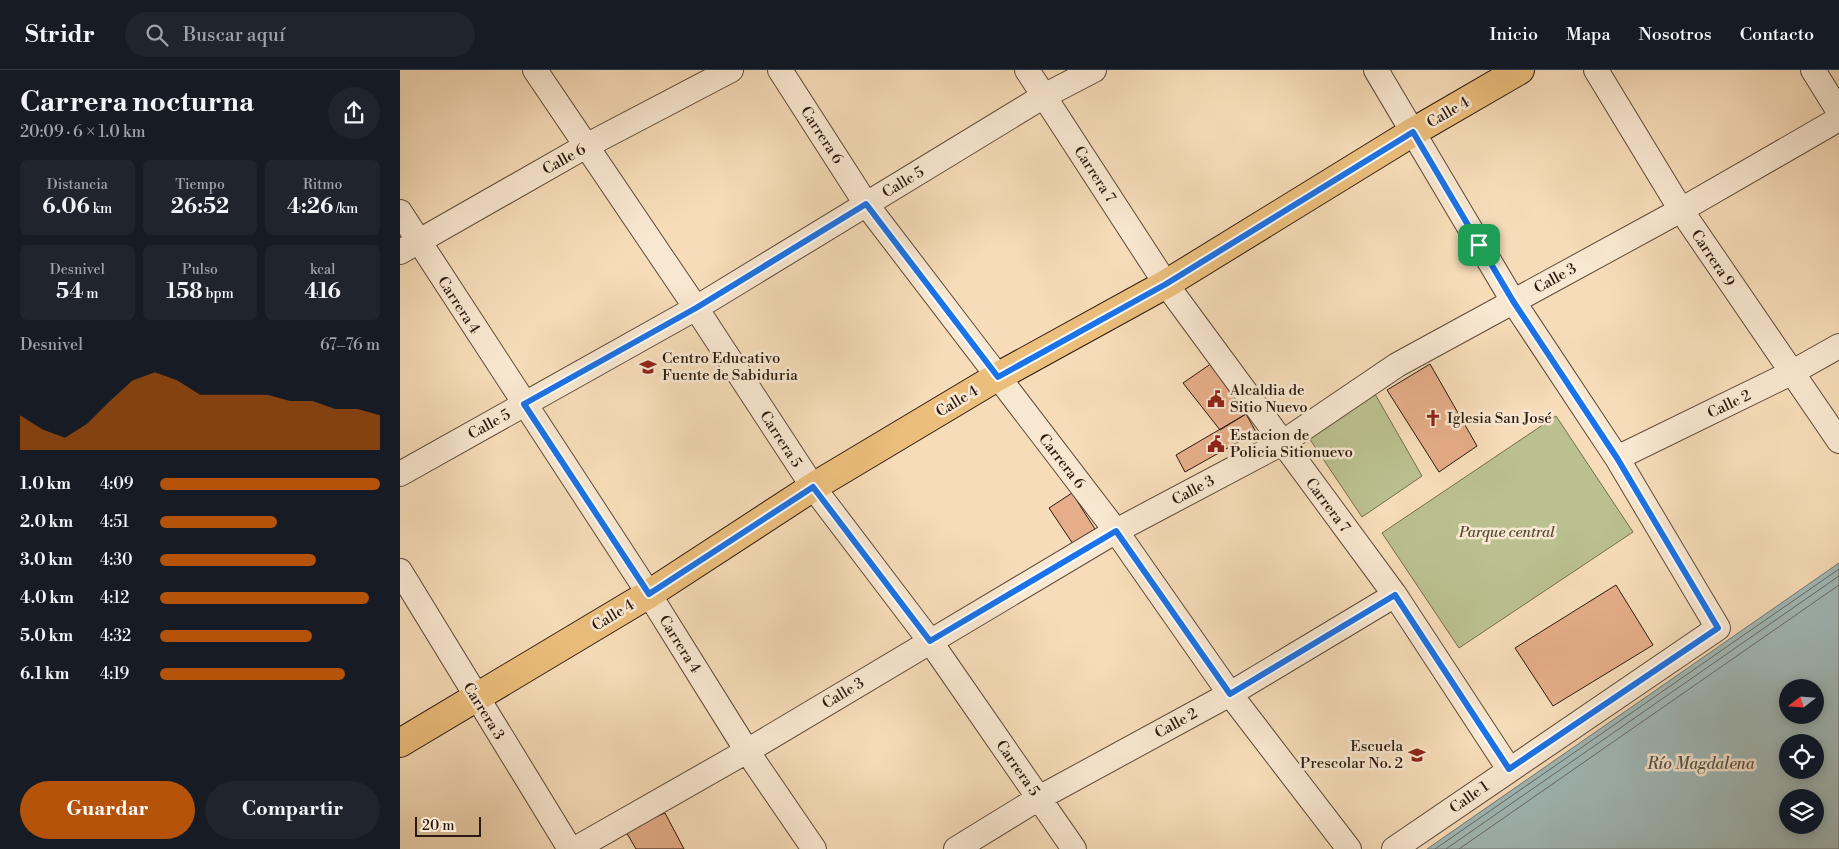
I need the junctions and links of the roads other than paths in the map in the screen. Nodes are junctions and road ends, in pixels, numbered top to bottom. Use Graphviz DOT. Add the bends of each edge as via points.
graph roads {
  1 [pos="535,70"];
  2 [pos="731,70"];
  3 [pos="780,70"];
  4 [pos="1027,70"];
  5 [pos="1094,70"];
  6 [pos="1376,70"];
  7 [pos="1520,70"];
  8 [pos="1596,70"];
  9 [pos="1813,70"];
  10 [pos="1044,96"];
  11 [pos="1839,112"];
  12 [pos="1839,119"];
  13 [pos="1413,132"];
  14 [pos="586,146"];
  15 [pos="866,204"];
  16 [pos="1680,210"];
  17 [pos="400,212"];
  18 [pos="409,246"];
  19 [pos="1166,284"];
  20 [pos="1513,301"];
  21 [pos="696,308"];
  22 [pos="1839,346"];
  23 [pos="1791,373"];
  24 [pos="998,377"];
  25 [pos="524,404"];
  26 [pos="1839,441"];
  27 [pos="1282,443"];
  28 [pos="1617,458"];
  29 [pos="400,474"];
  30 [pos="813,487"];
  31 [pos="1116,531"];
  32 [pos="400,571"];
  33 [pos="649,594"];
  34 [pos="1395,595"];
  35 [pos="930,641"];
  36 [pos="1230,694"];
  37 [pos="475,697"];
  38 [pos="400,743"];
  39 [pos="746,751"];
  40 [pos="1509,769"];
  41 [pos="1039,798"];
  42 [pos="570,849"];
  43 [pos="574,849"];
  44 [pos="814,849"];
  45 [pos="956,849"];
  46 [pos="1074,849"];
  47 [pos="1349,849"];
  48 [pos="1394,849"];
  1 -- 14 [label="street, Carrera 5"];
  2 -- 14 [label="street, Calle 6"];
  3 -- 15 [label="street, Carrera 6"];
  4 -- 10 [label="street, Carrera 7"];
  5 -- 10 [label="street, Calle 5"];
  6 -- 13 [label="street"];
  7 -- 13 [label="main road, Calle 4"];
  8 -- 16 [label="street, Carrera 9"];
  9 -- 11 [label="street"];
  10 -- 15 [label="street, Calle 5"];
  10 -- 19 [label="street, Carrera 7"];
  12 -- 16 [label="street, Calle 3"];
  13 -- 19 [label="main road, Calle 4"];
  13 -- 20 [label="street"];
  14 -- 18 [label="street, Calle 6"];
  14 -- 21 [label="street, Carrera 5"];
  15 -- 21 [label="street, Calle 5"];
  15 -- 24 [label="street, Carrera 6"];
  16 -- 20 [label="street, Calle 3"];
  16 -- 23 [label="street, Carrera 9"];
  17 -- 18 [label="street, Carrera 4"];
  18 -- 25 [label="street, Carrera 4"];
  19 -- 24 [label="main road, Calle 4"];
  19 -- 27 [label="street, Carrera 7"];
  20 -- 27 [label="street, Calle 3" via="1397,366"];
  20 -- 28 [label="street"];
  21 -- 25 [label="street, Calle 5"];
  21 -- 30 [label="street, Carrera 5"];
  22 -- 23 [label="street, Calle 2"];
  23 -- 26 [label="street, Carrera 9"];
  23 -- 28 [label="street, Calle 2"];
  24 -- 30 [label="main road, Calle 4"];
  24 -- 31 [label="street, Carrera 6"];
  25 -- 29 [label="street, Calle 5"];
  25 -- 33 [label="street, Carrera 4"];
  27 -- 31 [label="street, Calle 3"];
  27 -- 34 [label="street, Carrera 7"];
  28 -- 40 [label="street, Calle 1" via="1718,628"];
  30 -- 33 [label="main road, Calle 4"];
  30 -- 35 [label="street, Carrera 5"];
  31 -- 35 [label="street, Calle 3"];
  31 -- 36 [label="street, Carrera 6"];
  32 -- 37 [label="street, Carrera 3"];
  33 -- 37 [label="main road, Calle 4"];
  33 -- 39 [label="street, Carrera 4"];
  34 -- 36 [label="street, Calle 2"];
  34 -- 40 [label="street, Carrera 7"];
  35 -- 39 [label="street, Calle 3"];
  35 -- 41 [label="street, Carrera 5"];
  36 -- 41 [label="street, Calle 2"];
  36 -- 47 [label="street, Carrera 6"];
  37 -- 38 [label="main road, Calle 4"];
  37 -- 42 [label="street, Carrera 3"];
  39 -- 43 [label="street, Calle 3"];
  39 -- 44 [label="street, Carrera 4"];
  40 -- 48 [label="street, Calle 1"];
  41 -- 45 [label="street, Calle 2"];
  41 -- 46 [label="street, Carrera 5"];
}
